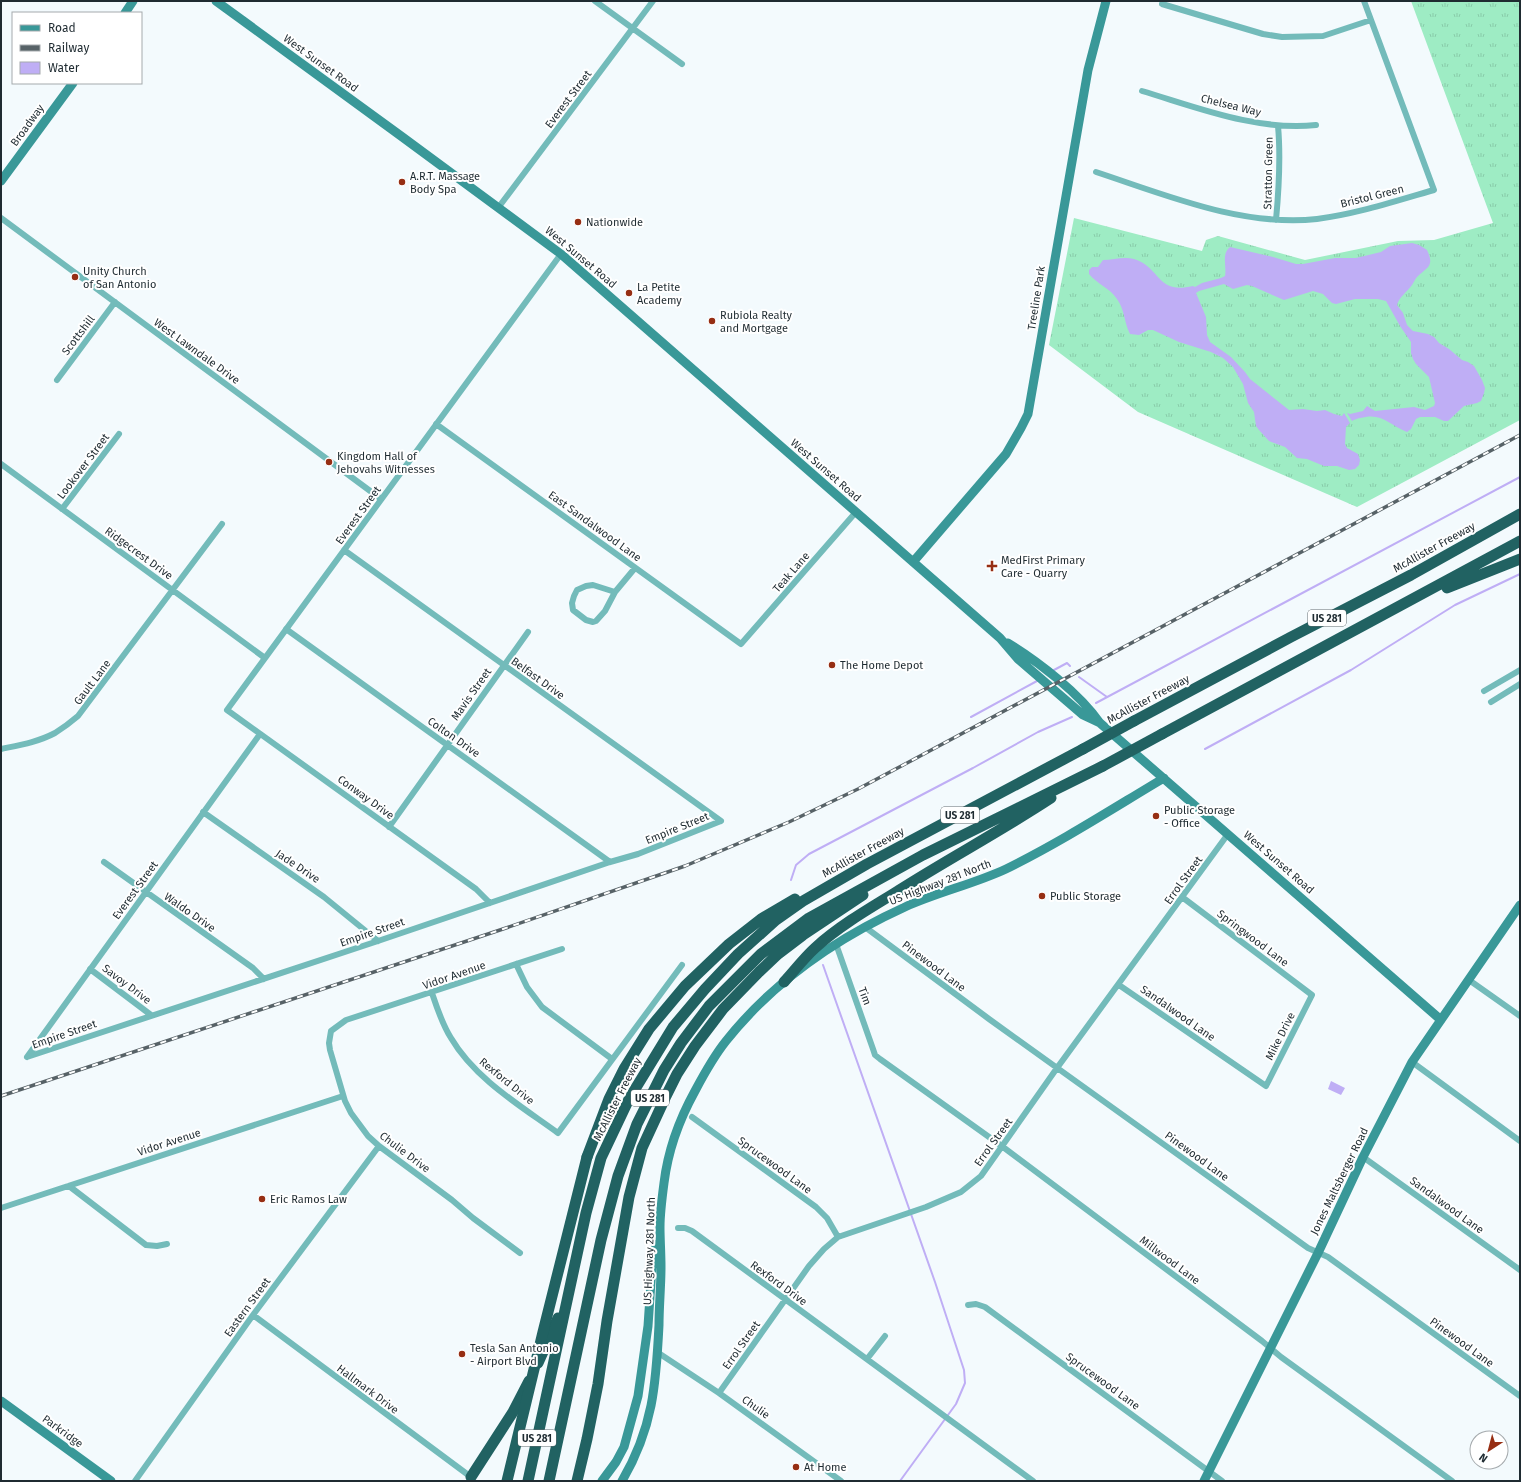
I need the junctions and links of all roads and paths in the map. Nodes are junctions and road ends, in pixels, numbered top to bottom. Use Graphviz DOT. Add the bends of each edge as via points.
graph roads {
  1 [pos="133,1"];
  2 [pos="216,1"];
  3 [pos="594,1"];
  4 [pos="653,1"];
  5 [pos="1106,1"];
  6 [pos="1364,1"];
  7 [pos="1162,2"];
  8 [pos="125,12"];
  9 [pos="1371,20"];
  10 [pos="633,29"];
  11 [pos="682,64"];
  12 [pos="72,84"];
  13 [pos="1142,91"];
  14 [pos="1316,125"];
  15 [pos="1278,126"];
  16 [pos="1096,172"];
  17 [pos="1,181"];
  18 [pos="498,208"];
  19 [pos="1,218"];
  20 [pos="1276,220"];
  21 [pos="561,254"];
  22 [pos="114,302"];
  23 [pos="57,380"];
  24 [pos="436,424"];
  25 [pos="119,434"];
  26 [pos="1,464"];
  27 [pos="382,499"];
  28 [pos="62,509"];
  29 [pos="856,512"];
  30 [pos="1520,514"];
  31 [pos="222,524"];
  32 [pos="1520,541"];
  33 [pos="344,550"];
  34 [pos="1520,558"];
  35 [pos="913,562"];
  36 [pos="635,568"];
  37 [pos="173,591"];
  38 [pos="615,592"];
  39 [pos="1398,608"];
  40 [pos="286,629"];
  41 [pos="528,632"];
  42 [pos="741,644"];
  43 [pos="265,658"];
  44 [pos="504,666"];
  45 [pos="1520,670"];
  46 [pos="1520,684"];
  47 [pos="1484,691"];
  48 [pos="1491,702"];
  49 [pos="227,710"];
  50 [pos="260,734"];
  51 [pos="448,745"];
  52 [pos="1,749"];
  53 [pos="1103,766"];
  54 [pos="1164,778"];
  55 [pos="203,812"];
  56 [pos="721,821"];
  57 [pos="390,826"];
  58 [pos="1228,834"];
  59 [pos="923,855"];
  60 [pos="104,862"];
  61 [pos="610,862"];
  62 [pos="838,880"];
  63 [pos="146,892"];
  64 [pos="1182,897"];
  65 [pos="490,903"];
  66 [pos="1520,905"];
  67 [pos="865,927"];
  68 [pos="378,941"];
  69 [pos="836,944"];
  70 [pos="562,949"];
  71 [pos="516,964"];
  72 [pos="682,965"];
  73 [pos="90,969"];
  74 [pos="264,979"];
  75 [pos="1469,980"];
  76 [pos="784,982"];
  77 [pos="1118,984"];
  78 [pos="432,993"];
  79 [pos="1312,995"];
  80 [pos="151,1015"];
  81 [pos="1520,1016"];
  82 [pos="1441,1020"];
  83 [pos="332,1031"];
  84 [pos="876,1054"];
  85 [pos="27,1057"];
  86 [pos="612,1059"];
  87 [pos="1412,1062"];
  88 [pos="1058,1068"];
  89 [pos="1266,1086"];
  90 [pos="343,1096"];
  91 [pos="692,1117"];
  92 [pos="1520,1141"];
  93 [pos="379,1146"];
  94 [pos="1003,1147"];
  95 [pos="1363,1157"];
  96 [pos="69,1186"];
  97 [pos="1,1208"];
  98 [pos="660,1227"];
  99 [pos="678,1228"];
  100 [pos="838,1237"];
  101 [pos="166,1244"];
  102 [pos="520,1253"];
  103 [pos="1318,1253"];
  104 [pos="1520,1270"];
  105 [pos="570,1286"];
  106 [pos="786,1300"];
  107 [pos="968,1305"];
  108 [pos="253,1315"];
  109 [pos="885,1336"];
  110 [pos="1271,1348"];
  111 [pos="658,1352"];
  112 [pos="867,1360"];
  113 [pos="719,1393"];
  114 [pos="1520,1396"];
  115 [pos="1,1401"];
  116 [pos="1209,1471"];
  117 [pos="470,1479"];
  118 [pos="111,1481"];
  119 [pos="135,1481"];
  120 [pos="507,1481"];
  121 [pos="528,1481"];
  122 [pos="549,1481"];
  123 [pos="576,1481"];
  124 [pos="602,1481"];
  125 [pos="622,1481"];
  126 [pos="841,1481"];
  127 [pos="1033,1481"];
  128 [pos="1204,1481"];
  129 [pos="1222,1481"];
  130 [pos="1452,1481"];
  1 -- 8 [label="main road"];
  2 -- 18 [label="main road, West Sunset Road"];
  3 -- 10 [label="street"];
  4 -- 10 [label="street, Everest Street"];
  5 -- 35 [label="main road, Treeline Park" via="1088,70 1028,414 1006,454"];
  6 -- 9 [label="street, Bristol Green"];
  7 -- 9 [label="street" via="1263,34 1282,37 1323,36"];
  9 -- 20 [label="street, Bristol Green" via="1434,190 1355,213 1316,219"];
  10 -- 11 [label="street"];
  10 -- 18 [label="street, Everest Street"];
  12 -- 17 [label="main road, Broadway"];
  13 -- 15 [label="street, Chelsea Way" via="1241,120"];
  14 -- 15 [label="street, Chelsea Way"];
  15 -- 20 [label="street, Stratton Green" via="1280,179"];
  16 -- 20 [label="street, Bristol Green" via="1200,206"];
  18 -- 21 [label="main road, West Sunset Road"];
  19 -- 22 [label="street, West Lawndale Drive"];
  21 -- 24 [label="street, Everest Street"];
  21 -- 29 [label="main road, West Sunset Road"];
  22 -- 23 [label="street, Scottshill"];
  22 -- 27 [label="street, West Lawndale Drive"];
  24 -- 27 [label="street, Everest Street"];
  24 -- 36 [label="street, East Sandalwood Lane"];
  25 -- 28 [label="street, Lookover Street"];
  26 -- 28 [label="street, Ridgecrest Drive"];
  27 -- 33 [label="street, Everest Street"];
  28 -- 37 [label="street, Ridgecrest Drive"];
  29 -- 35 [label="main road, West Sunset Road"];
  29 -- 42 [label="street, Teak Lane"];
  30 -- 62 [label="highway, McAllister Freeway / US 281, bridge" via="1411,575"];
  31 -- 37 [label="street, Gault Lane"];
  32 -- 39 [label="highway, US 281"];
  33 -- 40 [label="street, Everest Street"];
  33 -- 44 [label="street, Belfast Drive"];
  34 -- 39 [label="highway"];
  35 -- 54 [label="main road, West Sunset Road" via="1083,715 1100,723"];
  36 -- 38 [label="street"];
  36 -- 42 [label="street, East Sandalwood Lane"];
  37 -- 43 [label="street, Ridgecrest Drive"];
  37 -- 52 [label="street, Gault Lane" via="78,716 57,732 44,738"];
  38 -- 38 [label="street" via="605,611 596,621 586,620 573,610 574,596 578,590 586,586 593,585"];
  39 -- 53 [label="highway, US 281, bridge"];
  40 -- 43 [label="street, Everest Street"];
  40 -- 51 [label="street, Colton Drive"];
  41 -- 44 [label="street, Mavis Street"];
  43 -- 49 [label="street, Everest Street"];
  44 -- 51 [label="street, Mavis Street"];
  44 -- 56 [label="street, Belfast Drive"];
  45 -- 47 [label="street"];
  46 -- 48 [label="street"];
  49 -- 50 [label="street, Conway Drive"];
  50 -- 55 [label="street, Everest Street"];
  50 -- 57 [label="street, Conway Drive"];
  51 -- 57 [label="street, Mavis Street"];
  51 -- 61 [label="street, Colton Drive"];
  53 -- 59 [label="highway, US 281"];
  53 -- 76 [label="highway" via="874,906 816,947"];
  54 -- 58 [label="main road, West Sunset Road"];
  54 -- 67 [label="main road, US Highway 281 North" via="1068,836 1003,870 906,906"];
  55 -- 63 [label="street, Everest Street"];
  55 -- 68 [label="street, Jade Drive" via="324,896"];
  56 -- 61 [label="street, Empire Street" via="638,854"];
  57 -- 65 [label="street, Conway Drive" via="476,889"];
  58 -- 64 [label="street, Errol Street"];
  58 -- 82 [label="main road, West Sunset Road"];
  59 -- 122 [label="highway, US 281" via="810,918 761,954 710,1006 664,1070 637,1124 618,1176 598,1255"];
  59 -- 123 [label="highway" via="802,935 778,954 723,1009 677,1074 642,1148 629,1197 598,1384"];
  60 -- 63 [label="street, Waldo Drive"];
  61 -- 65 [label="street, Empire Street"];
  62 -- 105 [label="highway, McAllister Freeway / US 281" via="776,920 709,984 673,1027 629,1099 601,1158"];
  62 -- 120 [label="highway, bridge" via="804,894 761,919 729,944 685,986 649,1029 624,1069 609,1099 587,1157"];
  63 -- 73 [label="street, Everest Street"];
  63 -- 74 [label="street, Waldo Drive" via="253,968"];
  64 -- 77 [label="street, Errol Street"];
  64 -- 79 [label="street, Springwood Lane"];
  65 -- 68 [label="street, Empire Street"];
  66 -- 75 [label="main road, Jones Maltsberger Road"];
  67 -- 69 [label="main road, US Highway 281 North"];
  67 -- 88 [label="street, Pinewood Lane"];
  68 -- 74 [label="street, Empire Street"];
  69 -- 76 [label="main road, US Highway 281 North"];
  69 -- 84 [label="street, Tim"];
  70 -- 71 [label="street, Vidor Avenue"];
  71 -- 78 [label="street, Vidor Avenue"];
  71 -- 86 [label="street" via="529,991 542,1007"];
  72 -- 86 [label="street"];
  73 -- 80 [label="street, Savoy Drive"];
  73 -- 85 [label="street, Everest Street"];
  74 -- 80 [label="street, Empire Street"];
  75 -- 81 [label="street"];
  75 -- 82 [label="main road, Jones Maltsberger Road"];
  76 -- 98 [label="main road, US Highway 281 North" via="725,1042 684,1112 669,1152"];
  77 -- 88 [label="street, Errol Street"];
  77 -- 89 [label="street, Sandalwood Lane"];
  78 -- 83 [label="street, Vidor Avenue" via="346,1020"];
  78 -- 86 [label="street, Rexford Drive" via="443,1024 470,1065 558,1133"];
  79 -- 89 [label="street, Mike Drive"];
  80 -- 85 [label="street, Empire Street"];
  82 -- 87 [label="main road, Jones Maltsberger Road"];
  83 -- 90 [label="street, Chulie Drive" via="330,1050"];
  84 -- 94 [label="street, Millwood Lane"];
  87 -- 92 [label="street"];
  87 -- 95 [label="main road, Jones Maltsberger Road"];
  88 -- 94 [label="street, Errol Street"];
  88 -- 103 [label="street, Pinewood Lane"];
  90 -- 93 [label="street, Chulie Drive" via="359,1125"];
  90 -- 96 [label="street, Vidor Avenue"];
  91 -- 100 [label="street, Sprucewood Lane" via="816,1207 827,1218"];
  93 -- 102 [label="street, Chulie Drive"];
  93 -- 108 [label="street, Eastern Street"];
  94 -- 100 [label="street, Errol Street" via="981,1176 960,1192 926,1207"];
  94 -- 110 [label="street, Millwood Lane"];
  95 -- 103 [label="main road, Jones Maltsberger Road"];
  95 -- 104 [label="street, Sandalwood Lane"];
  96 -- 97 [label="street, Vidor Avenue"];
  96 -- 101 [label="street" via="146,1245"];
  98 -- 111 [label="main road, US Highway 281 North"];
  98 -- 124 [label="main road" via="652,1267 648,1326 638,1396 624,1447"];
  99 -- 106 [label="street, Rexford Drive" via="692,1231"];
  100 -- 106 [label="street, Errol Street" via="809,1266"];
  103 -- 110 [label="main road, Jones Maltsberger Road"];
  103 -- 114 [label="street, Pinewood Lane" via="1328,1257"];
  105 -- 117 [label="highway" via="549,1340 513,1412"];
  105 -- 121 [label="highway, McAllister Freeway / US 281"];
  106 -- 112 [label="street, Rexford Drive"];
  106 -- 113 [label="street, Errol Street"];
  107 -- 116 [label="street, Sprucewood Lane" via="985,1307"];
  108 -- 117 [label="street, Hallmark Drive"];
  108 -- 119 [label="street, Eastern Street"];
  109 -- 112 [label="street"];
  110 -- 116 [label="main road, Jones Maltsberger Road"];
  110 -- 130 [label="street, Millwood Lane"];
  111 -- 113 [label="street, Chulie"];
  111 -- 125 [label="main road, US Highway 281 North" via="650,1415 637,1453"];
  112 -- 127 [label="street, Rexford Drive"];
  113 -- 126 [label="street, Chulie"];
  115 -- 118 [label="main road, Parkridge"];
  116 -- 128 [label="main road, Jones Maltsberger Road"];
  116 -- 129 [label="street, Sprucewood Lane"];
}
